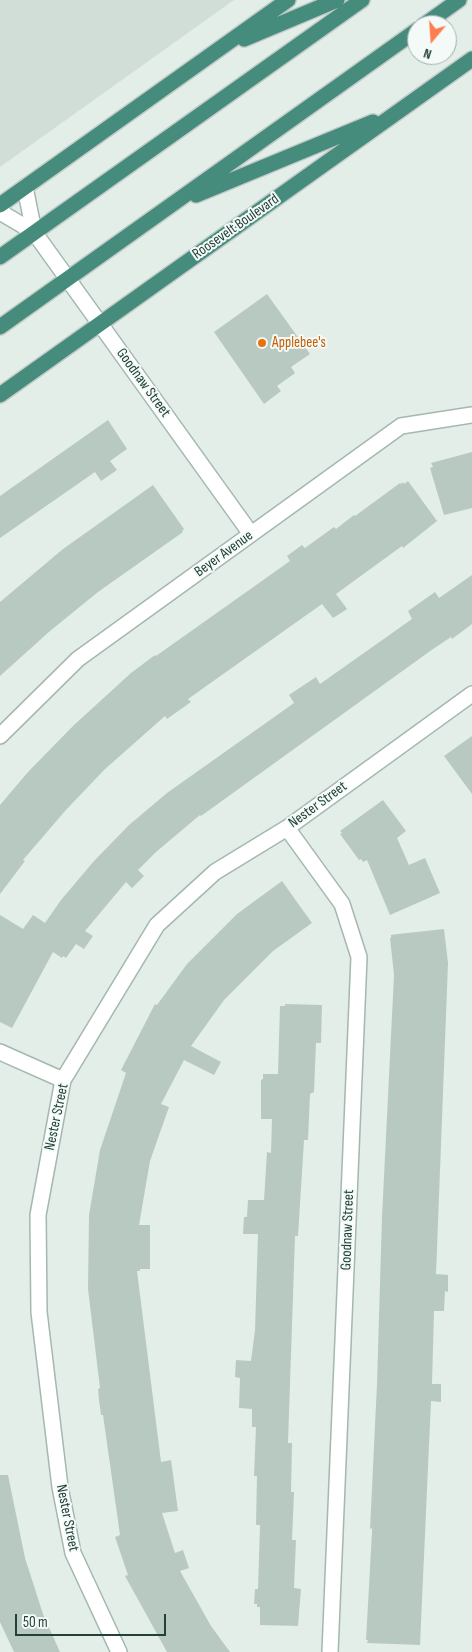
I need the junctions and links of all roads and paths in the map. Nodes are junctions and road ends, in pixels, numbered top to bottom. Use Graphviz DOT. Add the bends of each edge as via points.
graph roads {
  1 [pos="288,0"];
  2 [pos="337,0"];
  3 [pos="362,0"];
  4 [pos="459,0"];
  5 [pos="438,15"];
  6 [pos="407,37"];
  7 [pos="217,50"];
  8 [pos="472,59"];
  9 [pos="398,112"];
  10 [pos="25,187"];
  11 [pos="0,205"];
  12 [pos="171,205"];
  13 [pos="0,212"];
  14 [pos="34,232"];
  15 [pos="0,257"];
  16 [pos="68,279"];
  17 [pos="100,324"];
  18 [pos="0,328"];
  19 [pos="0,395"];
  20 [pos="472,415"];
  21 [pos="251,534"];
  22 [pos="472,694"];
  23 [pos="0,736"];
  24 [pos="287,828"];
  25 [pos="0,1052"];
  26 [pos="64,1080"];
  27 [pos="119,1652"];
  28 [pos="330,1652"];
  1 -- 7 [label="highway"];
  2 -- 7 [label="highway"];
  3 -- 14 [label="highway"];
  4 -- 5 [label="highway"];
  6 -- 12 [label="highway"];
  7 -- 10 [label="highway"];
  8 -- 9 [label="highway, Roosevelt Boulevard"];
  9 -- 12 [label="highway"];
  9 -- 17 [label="highway, Roosevelt Boulevard"];
  10 -- 11 [label="highway"];
  10 -- 14 [label="street, Goodnaw Street"];
  12 -- 16 [label="highway"];
  13 -- 14 [label="street, Goodnaw Street"];
  14 -- 15 [label="highway"];
  14 -- 16 [label="street, Goodnaw Street"];
  16 -- 17 [label="street, Goodnaw Street"];
  16 -- 18 [label="highway"];
  17 -- 19 [label="highway, Roosevelt Boulevard"];
  17 -- 21 [label="street, Goodnaw Street"];
  20 -- 21 [label="street, Beyer Avenue" via="401,426"];
  21 -- 23 [label="street, Beyer Avenue" via="78,659"];
  22 -- 24 [label="street, Nester Street"];
  24 -- 26 [label="street, Nester Street" via="215,872 158,925"];
  24 -- 28 [label="street, Goodnaw Street" via="342,904 359,957"];
  25 -- 26 [label="street"];
  26 -- 27 [label="street, Nester Street" via="38,1215 39,1312 60,1487 73,1553"];
}
